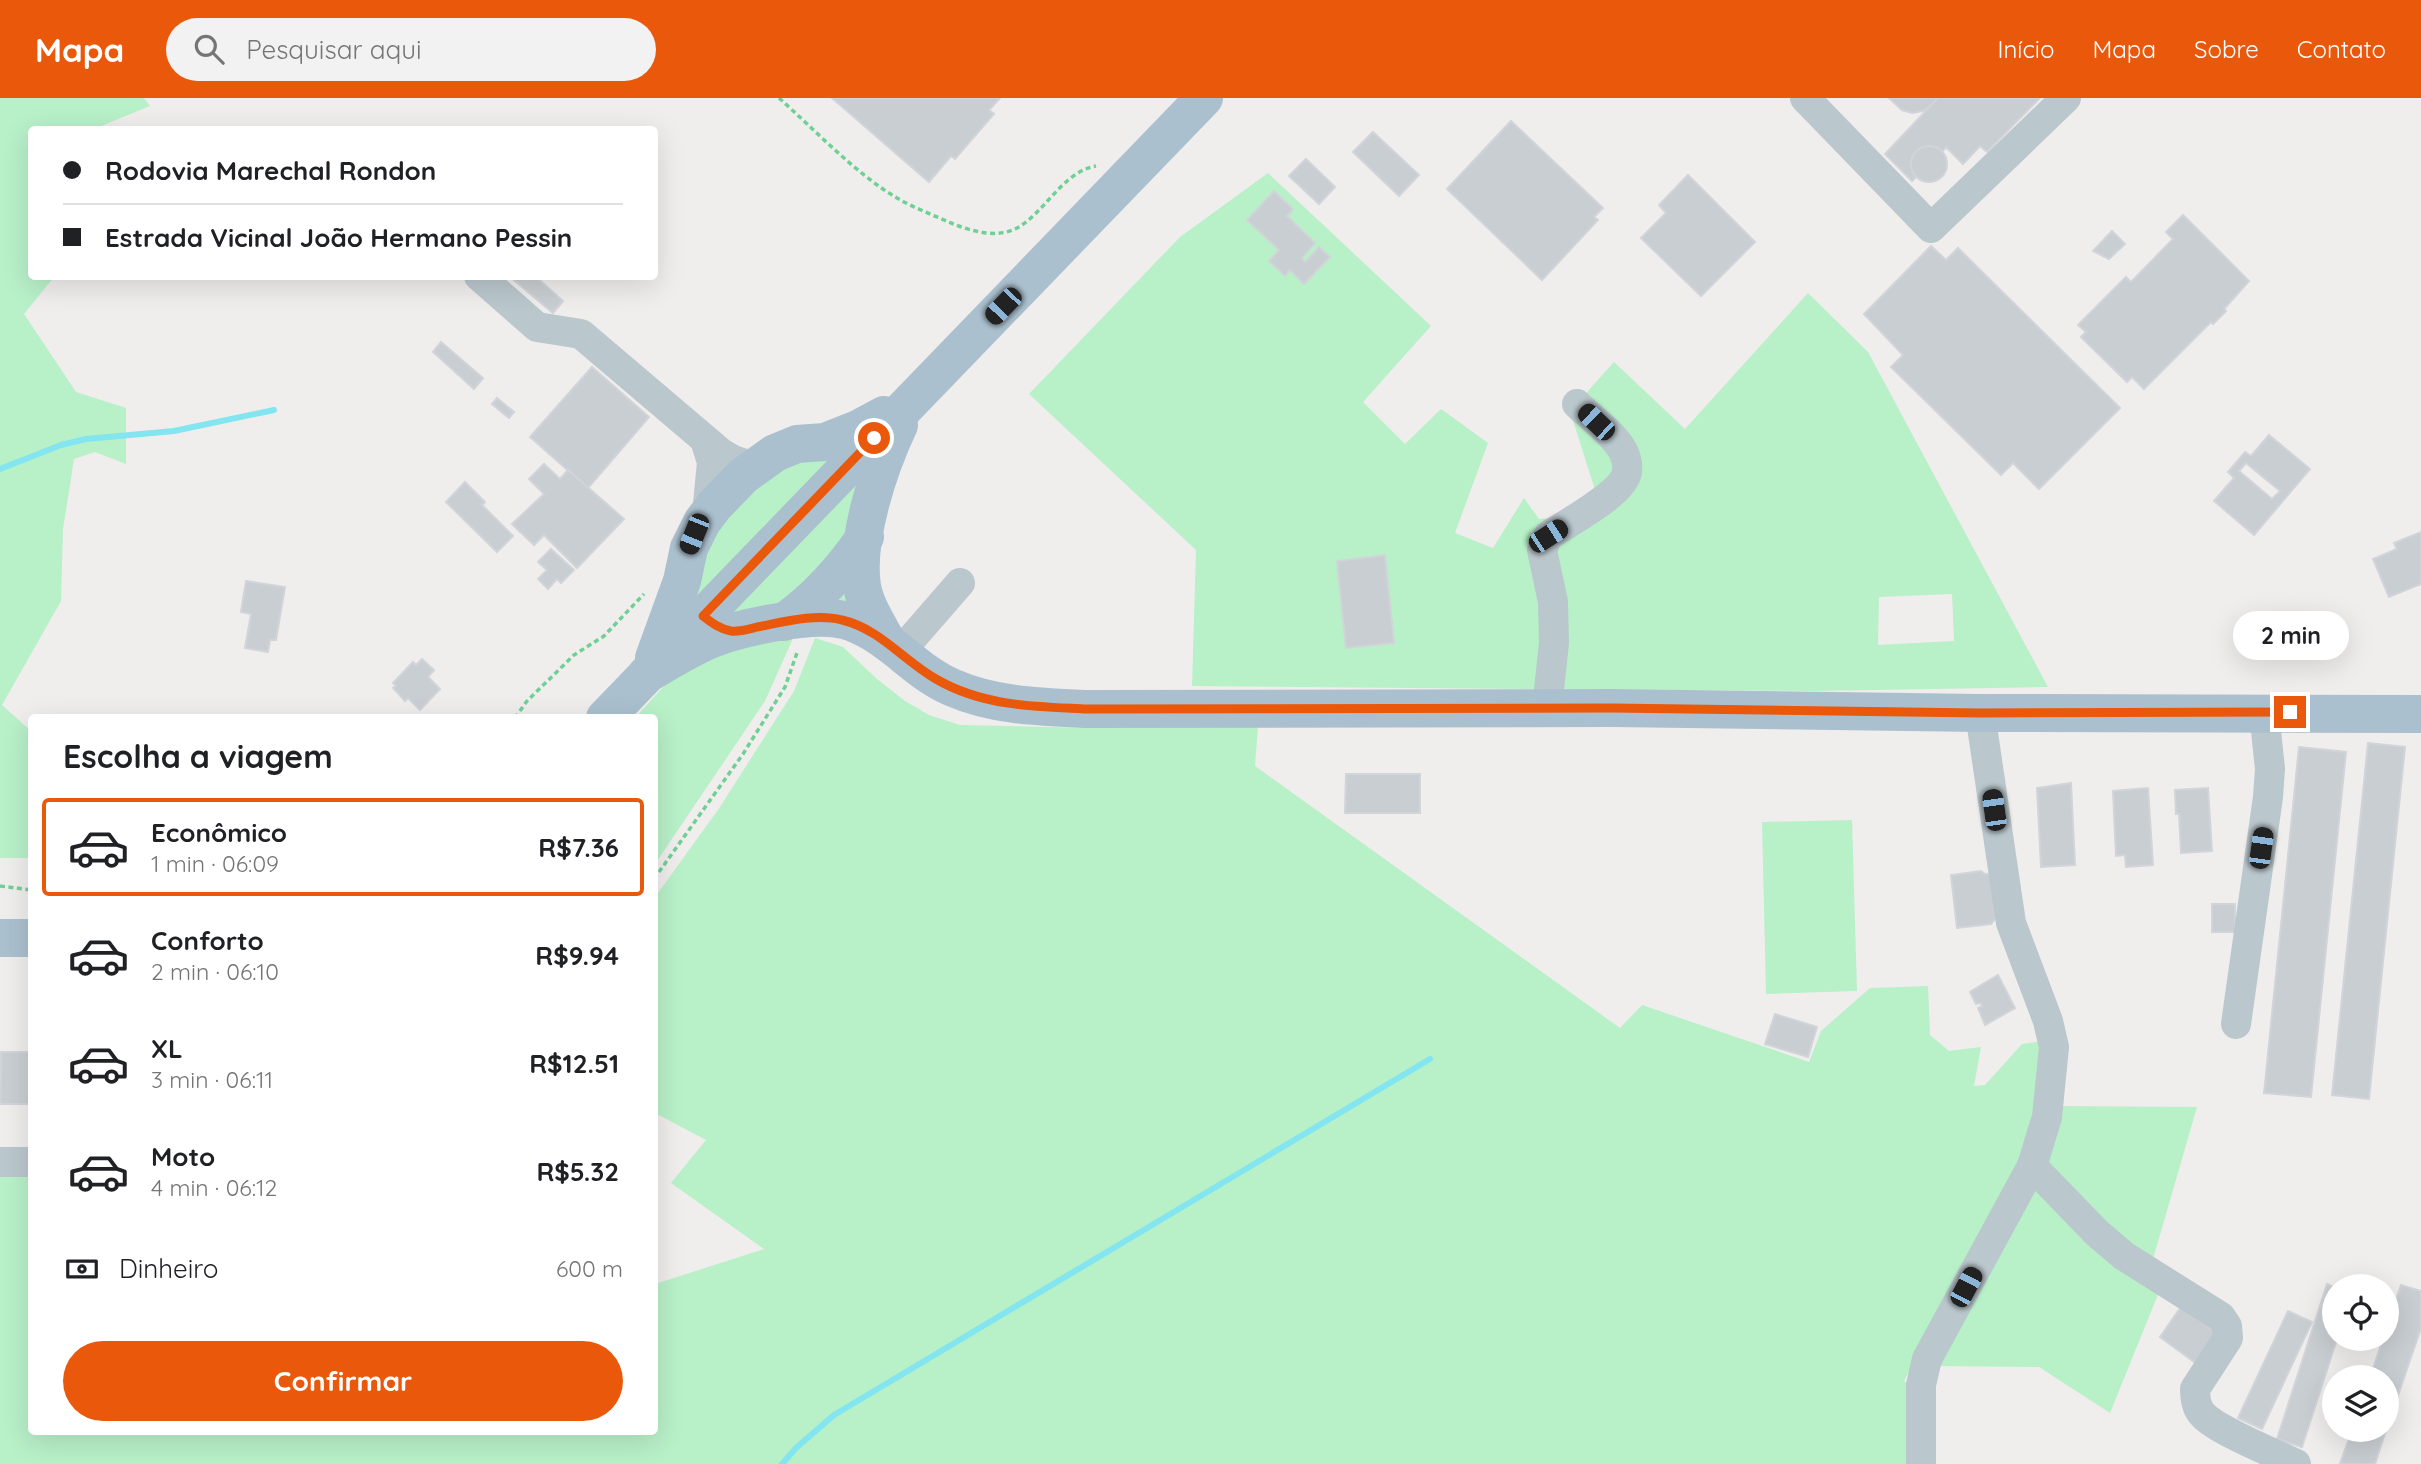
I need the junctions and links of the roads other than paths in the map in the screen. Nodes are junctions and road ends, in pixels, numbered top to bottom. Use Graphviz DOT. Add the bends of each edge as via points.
graph roads {
  1 [pos="1805,98"];
  2 [pos="2066,98"];
  3 [pos="1199,100"];
  4 [pos="484,280"];
  5 [pos="911,401"];
  6 [pos="1577,404"];
  7 [pos="705,440"];
  8 [pos="841,449"];
  9 [pos="754,467"];
  10 [pos="873,490"];
  11 [pos="707,514"];
  12 [pos="865,537"];
  13 [pos="960,583"];
  14 [pos="667,584"];
  15 [pos="795,621"];
  16 [pos="719,624"];
  17 [pos="893,646"];
  18 [pos="647,674"];
  19 [pos="1547,708"];
  20 [pos="2264,712"];
  21 [pos="1980,713"];
  22 [pos="2421,713"];
  23 [pos="608,714"];
  24 [pos="28,938"];
  25 [pos="0,939"];
  26 [pos="2236,1024"];
  27 [pos="0,1162"];
  28 [pos="28,1162"];
  29 [pos="2032,1166"];
  30 [pos="1921,1464"];
  31 [pos="2296,1464"];
  1 -- 2 [label="street" via="1931,228"];
  3 -- 5 [label="main road"];
  4 -- 7 [label="street" via="537,327 581,334"];
  5 -- 8 [label="main road"];
  5 -- 10 [label="main road"];
  6 -- 19 [label="street" via="1622,449 1627,473 1608,495 1544,542 1554,643"];
  7 -- 9 [label="street" via="733,460"];
  7 -- 11 [label="street" via="712,462"];
  8 -- 9 [label="main road" via="786,447"];
  8 -- 10 [label="main road" via="869,476"];
  8 -- 16 [label="main road"];
  9 -- 11 [label="main road"];
  10 -- 12 [label="main road"];
  11 -- 14 [label="main road"];
  12 -- 15 [label="main road" via="797,613"];
  12 -- 17 [label="main road" via="860,560 862,587"];
  13 -- 17 [label="street"];
  14 -- 16 [label="main road"];
  14 -- 18 [label="main road" via="664,634"];
  15 -- 16 [label="main road"];
  15 -- 17 [label="main road" via="851,622"];
  16 -- 18 [label="main road"];
  17 -- 19 [label="main road" via="936,680 1000,703 1087,709"];
  18 -- 23 [label="main road"];
  19 -- 21 [label="main road"];
  20 -- 21 [label="main road"];
  20 -- 22 [label="main road"];
  20 -- 26 [label="street" via="2268,797"];
  21 -- 29 [label="street" via="2011,923 2054,1047 2047,1117"];
  24 -- 25 [label="main road"];
  27 -- 28 [label="street"];
  29 -- 30 [label="street" via="1927,1359 1921,1385"];
  29 -- 31 [label="street" via="2124,1256 2221,1317 2228,1338 2195,1389 2202,1414"];
}
